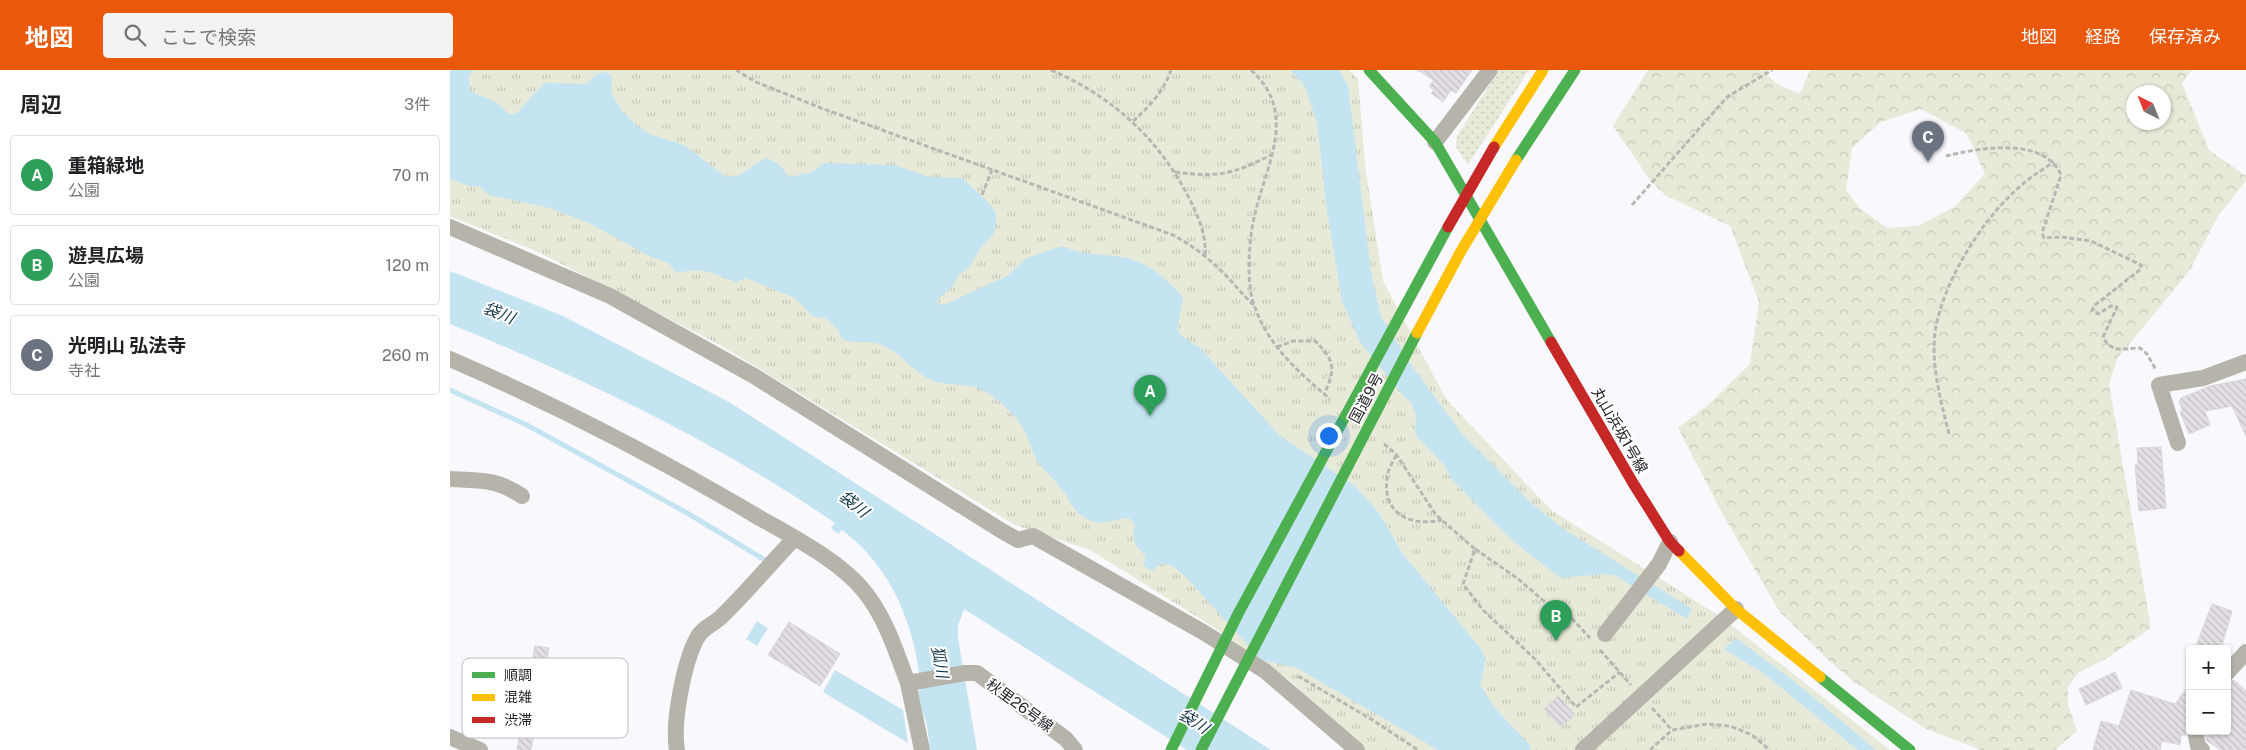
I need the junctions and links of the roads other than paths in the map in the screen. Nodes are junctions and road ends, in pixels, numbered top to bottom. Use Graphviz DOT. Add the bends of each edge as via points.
graph roads {
  1 [pos="1369,70"];
  2 [pos="1490,70"];
  3 [pos="1543,70"];
  4 [pos="1575,70"];
  5 [pos="1435,142"];
  6 [pos="450,227"];
  7 [pos="450,359"];
  8 [pos="2246,362"];
  9 [pos="2178,443"];
  10 [pos="450,479"];
  11 [pos="522,496"];
  12 [pos="794,539"];
  13 [pos="1670,542"];
  14 [pos="1736,609"];
  15 [pos="1239,612"];
  16 [pos="1265,625"];
  17 [pos="1605,634"];
  18 [pos="2246,652"];
  19 [pos="2231,669"];
  20 [pos="914,682"];
  21 [pos="2196,735"];
  22 [pos="450,737"];
  23 [pos="480,750"];
  24 [pos="677,750"];
  25 [pos="922,750"];
  26 [pos="1075,750"];
  27 [pos="1159,750"];
  28 [pos="1171,750"];
  29 [pos="1201,750"];
  30 [pos="1210,750"];
  31 [pos="1358,750"];
  32 [pos="1583,750"];
  33 [pos="1910,750"];
  34 [pos="2202,750"];
  1 -- 5 [label="main road, 丸山浜坂1号線"];
  2 -- 5 [label="street"];
  3 -- 15 [label="main road, 国道9号, bridge" via="1450,223"];
  4 -- 16 [label="main road, 国道9号, bridge" via="1516,160 1444,281"];
  5 -- 13 [label="main road, 丸山浜坂1号線"];
  6 -- 31 [label="street" via="610,296 770,385 1002,531 1018,540 1033,536 1203,632 1265,671"];
  7 -- 12 [label="street" via="601,429 689,476"];
  8 -- 9 [label="street" via="2203,378 2159,385"];
  10 -- 11 [label="street" via="485,480 506,485"];
  12 -- 20 [label="street" via="831,562 864,591 888,629"];
  12 -- 24 [label="street" via="721,617 697,637 686,667 679,702"];
  13 -- 14 [label="main road, 丸山浜坂1号線"];
  13 -- 17 [label="street" via="1659,564"];
  14 -- 32 [label="street"];
  14 -- 33 [label="main road, 丸山浜坂1号線"];
  15 -- 27 [label="main road, bridge"];
  15 -- 28 [label="main road, 国道9号, bridge"];
  16 -- 29 [label="main road, 国道9号, bridge"];
  16 -- 30 [label="main road, bridge"];
  18 -- 19 [label="street"];
  20 -- 25 [label="street"];
  20 -- 26 [label="street, 秋里26号線" via="977,673 1066,739"];
  21 -- 34 [label="street"];
  22 -- 23 [label="street"];
}
